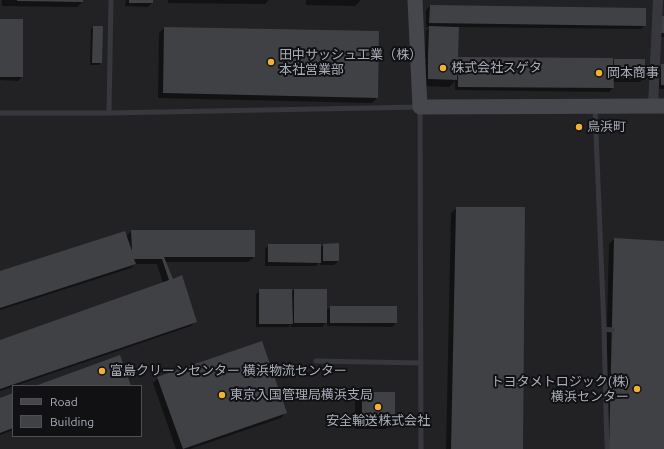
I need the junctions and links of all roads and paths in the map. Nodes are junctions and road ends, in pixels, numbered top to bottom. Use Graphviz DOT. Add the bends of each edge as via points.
graph roads {
  1 [pos="110,0"];
  2 [pos="415,0"];
  3 [pos="658,0"];
  4 [pos="658,106"];
  5 [pos="420,107"];
  6 [pos="595,107"];
  7 [pos="0,113"];
  8 [pos="109,113"];
  9 [pos="604,329"];
  10 [pos="612,330"];
  11 [pos="316,361"];
  12 [pos="421,363"];
  13 [pos="422,449"];
  14 [pos="607,449"];
  1 -- 8 [label="lane"];
  2 -- 5 [label="street"];
  3 -- 4 [label="street"];
  4 -- 6 [label="street"];
  5 -- 6 [label="street"];
  5 -- 8 [label="lane"];
  5 -- 12 [label="lane"];
  6 -- 9 [label="lane"];
  7 -- 8 [label="lane"];
  9 -- 10 [label="lane"];
  9 -- 14 [label="lane"];
  11 -- 12 [label="lane"];
  12 -- 13 [label="lane"];
}
